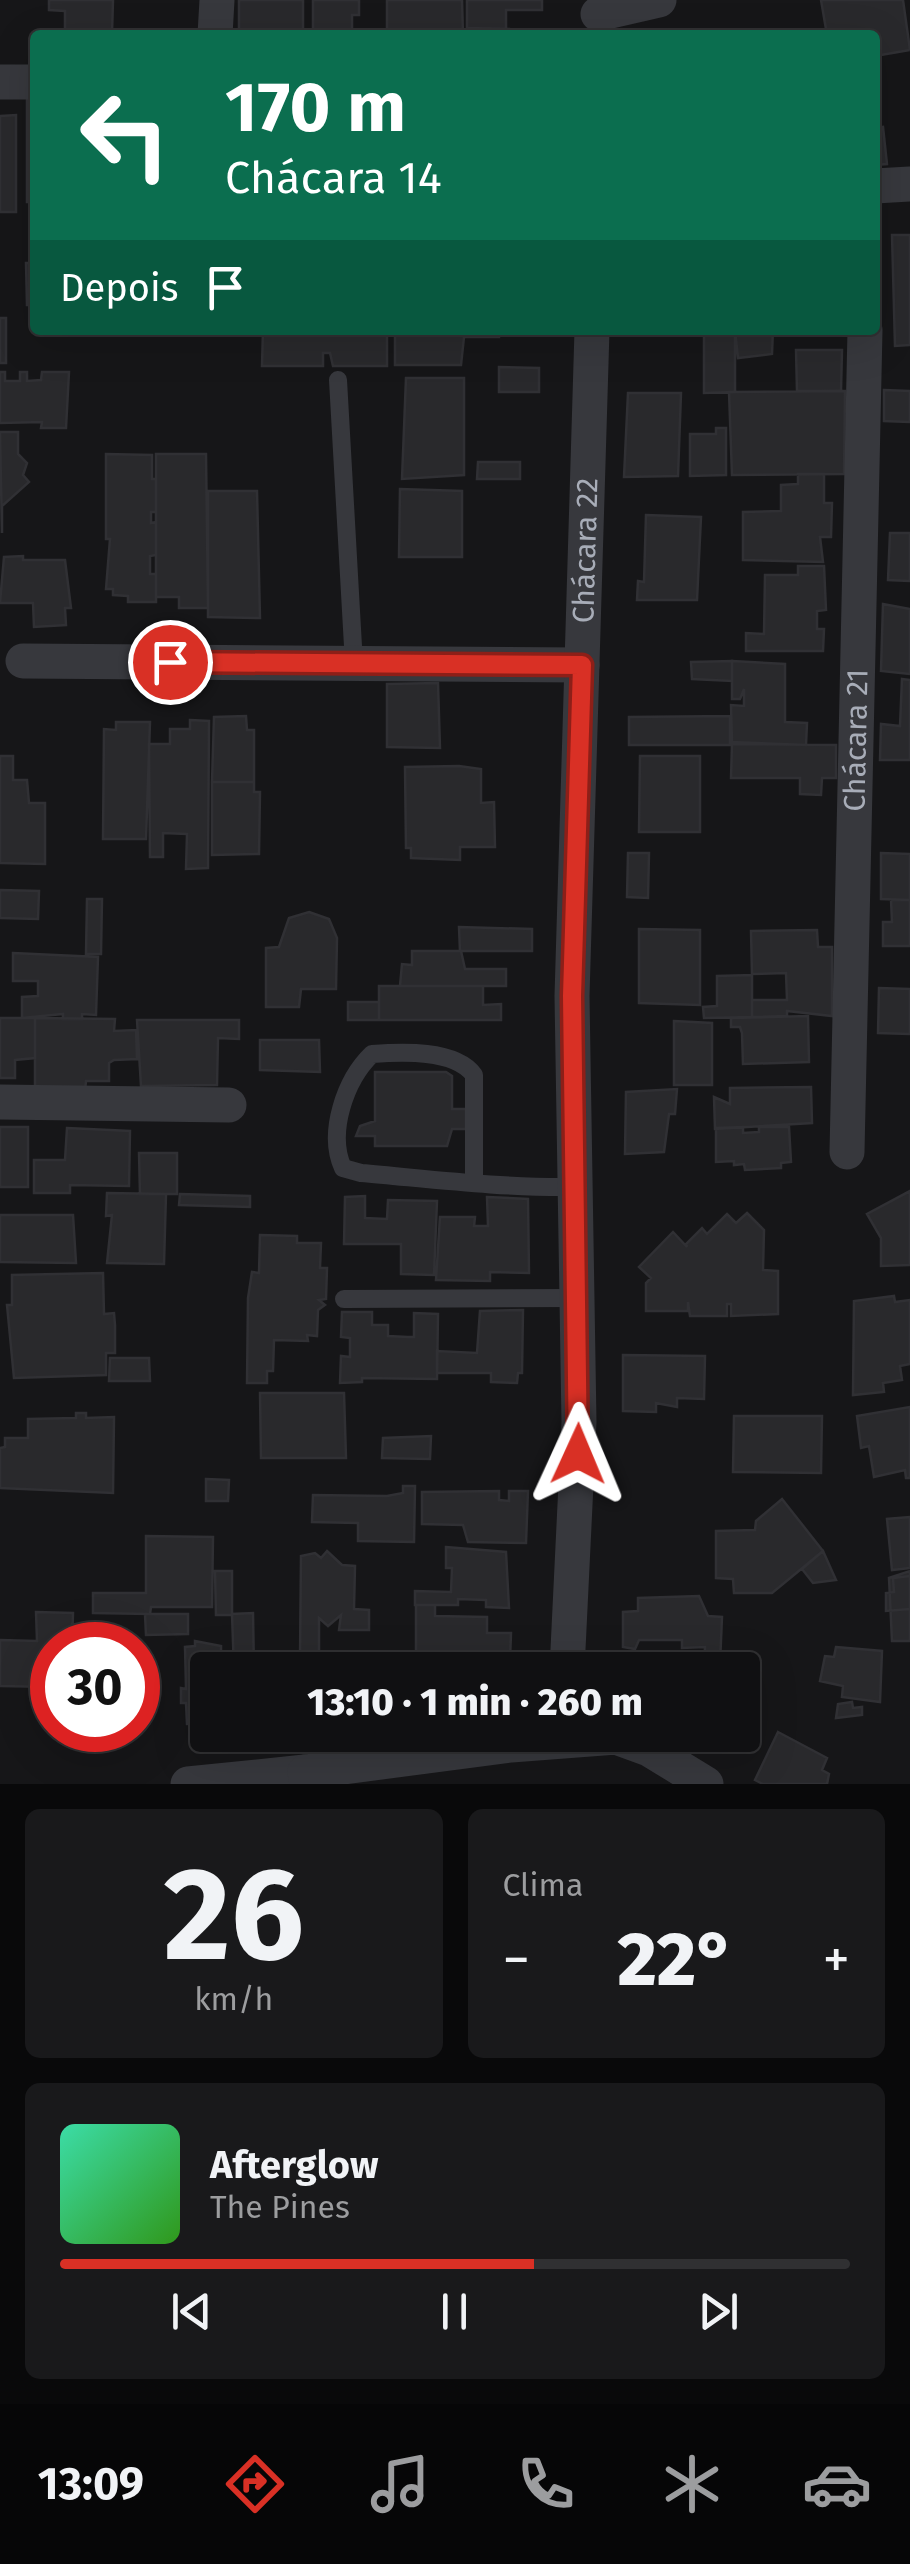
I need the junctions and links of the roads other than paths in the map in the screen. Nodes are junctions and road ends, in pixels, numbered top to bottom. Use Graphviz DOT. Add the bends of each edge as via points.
graph roads {
  1 [pos="217,0"];
  2 [pos="659,0"];
  3 [pos="598,16"];
  4 [pos="215,30"];
  5 [pos="0,82"];
  6 [pos="30,82"];
  7 [pos="910,184"];
  8 [pos="880,186"];
  9 [pos="592,335"];
  10 [pos="864,335"];
  11 [pos="338,380"];
  12 [pos="23,661"];
  13 [pos="354,664"];
  14 [pos="582,665"];
  15 [pos="0,1102"];
  16 [pos="230,1106"];
  17 [pos="847,1152"];
  18 [pos="474,1182"];
  19 [pos="572,1186"];
  20 [pos="576,1298"];
  21 [pos="344,1300"];
  22 [pos="568,1652"];
  23 [pos="472,1752"];
  24 [pos="654,1752"];
  25 [pos="306,1778"];
  26 [pos="188,1784"];
  27 [pos="706,1784"];
  1 -- 4 [label="street"];
  2 -- 3 [label="street"];
  5 -- 6 [label="street"];
  7 -- 8 [label="street"];
  9 -- 14 [label="street, Chácara 22"];
  10 -- 17 [label="street, Chácara 21"];
  11 -- 13 [label="lane"];
  12 -- 13 [label="street"];
  13 -- 14 [label="street"];
  14 -- 19 [label="street, Chácara 22"];
  15 -- 16 [label="street"];
  18 -- 18 [label="lane" via="343,1168 336,1124 360,1066 372,1054 454,1060 474,1075"];
  18 -- 19 [label="lane"];
  19 -- 20 [label="street, Chácara 22"];
  20 -- 21 [label="lane"];
  20 -- 22 [label="street, Chácara 22" via="580,1422"];
  23 -- 25 [label="street"];
  24 -- 27 [label="street"];
  25 -- 26 [label="street"];
}
